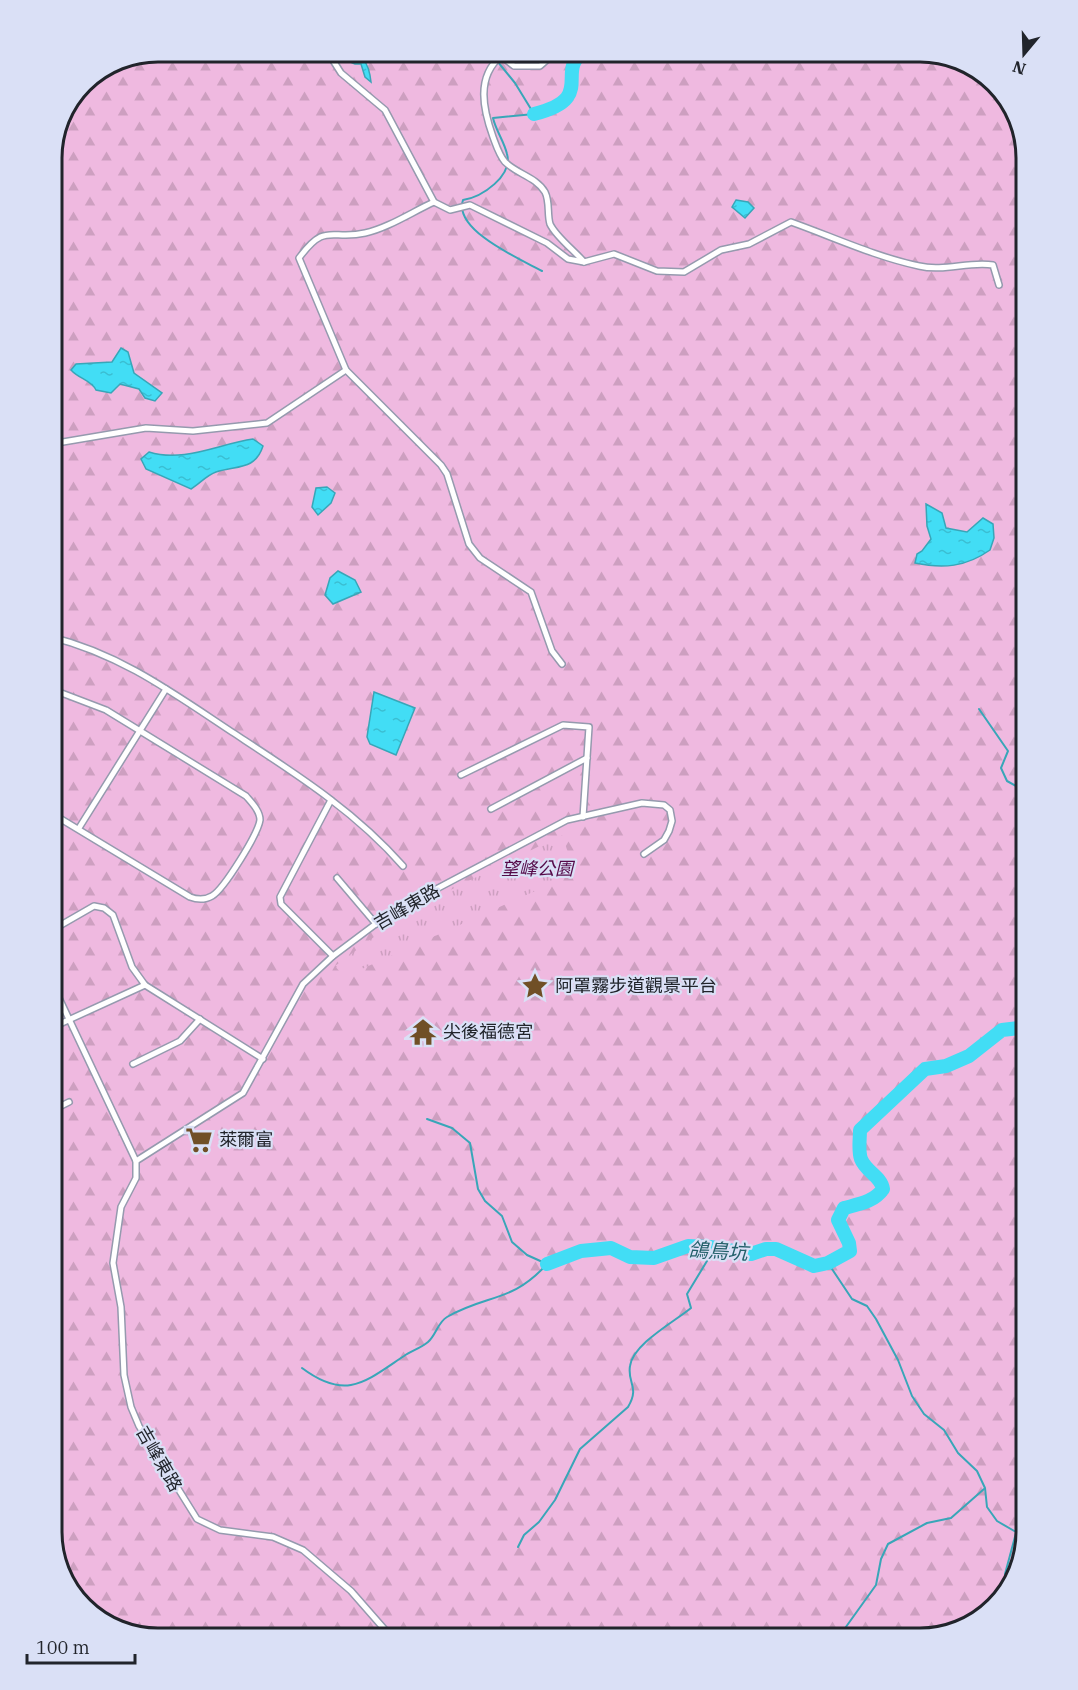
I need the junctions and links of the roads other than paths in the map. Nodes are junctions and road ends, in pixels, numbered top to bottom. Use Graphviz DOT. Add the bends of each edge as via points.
graph roads {
  1 [pos="334,61"];
  2 [pos="495,61"];
  3 [pos="508,61"];
  4 [pos="545,62"];
  5 [pos="434,202"];
  6 [pos="585,262"];
  7 [pos="999,285"];
  8 [pos="346,370"];
  9 [pos="62,443"];
  10 [pos="62,640"];
  11 [pos="562,664"];
  12 [pos="166,689"];
  13 [pos="62,693"];
  14 [pos="139,731"];
  15 [pos="587,758"];
  16 [pos="461,775"];
  17 [pos="331,800"];
  18 [pos="491,809"];
  19 [pos="583,817"];
  20 [pos="62,819"];
  21 [pos="79,828"];
  22 [pos="644,854"];
  23 [pos="403,866"];
  24 [pos="337,878"];
  25 [pos="376,924"];
  26 [pos="61,925"];
  27 [pos="333,956"];
  28 [pos="144,984"];
  29 [pos="61,1003"];
  30 [pos="200,1019"];
  31 [pos="69,1020"];
  32 [pos="61,1023"];
  33 [pos="263,1059"];
  34 [pos="132,1064"];
  35 [pos="69,1102"];
  36 [pos="61,1106"];
  37 [pos="136,1161"];
  38 [pos="383,1628"];
  1 -- 5 [label="street" via="341,73 385,110"];
  2 -- 6 [label="street" via="483,97 501,156 546,194 551,225"];
  3 -- 4 [label="street" via="514,66 540,66"];
  5 -- 6 [label="street" via="450,210 468,206 490,214 547,243 568,259"];
  5 -- 8 [label="street" via="364,233 324,234 310,243 299,258"];
  6 -- 7 [label="street" via="614,254 657,271 684,272 721,250 749,244 791,222 921,267 993,265"];
  8 -- 9 [label="street" via="267,423 193,431 147,428"];
  8 -- 11 [label="street" via="441,465 469,544 480,558 531,592 552,651"];
  10 -- 12 [label="street" via="121,661"];
  12 -- 14 [label="street"];
  12 -- 17 [label="street"];
  13 -- 14 [label="street" via="106,710"];
  14 -- 21 [label="street"];
  14 -- 21 [label="street" via="246,796 255,806 260,818 245,850 218,892 200,900"];
  15 -- 16 [label="street" via="590,727 563,725"];
  15 -- 18 [label="street"];
  15 -- 19 [label="street"];
  17 -- 23 [label="street" via="366,827"];
  17 -- 27 [label="street" via="279,897 281,904"];
  19 -- 22 [label="street, 吉峰東路" via="642,803 664,805 670,810 669,831 664,840"];
  19 -- 25 [label="street, 吉峰東路" via="567,820"];
  20 -- 21 [label="street"];
  24 -- 25 [label="street"];
  25 -- 27 [label="street, 吉峰東路"];
  26 -- 28 [label="street" via="94,906 104,908 113,915 132,967"];
  27 -- 33 [label="street, 吉峰東路" via="303,984"];
  28 -- 30 [label="street"];
  28 -- 31 [label="street"];
  29 -- 31 [label="street"];
  30 -- 33 [label="street"];
  30 -- 34 [label="street" via="180,1041"];
  31 -- 32 [label="street"];
  31 -- 37 [label="street"];
  33 -- 37 [label="street, 吉峰東路" via="243,1093"];
  35 -- 36 [label="street"];
  37 -- 38 [label="street, 吉峰東路" via="136,1178 122,1207 113,1263 121,1307 124,1375 139,1426 197,1519 220,1530 273,1537 303,1550 351,1591"];
}
